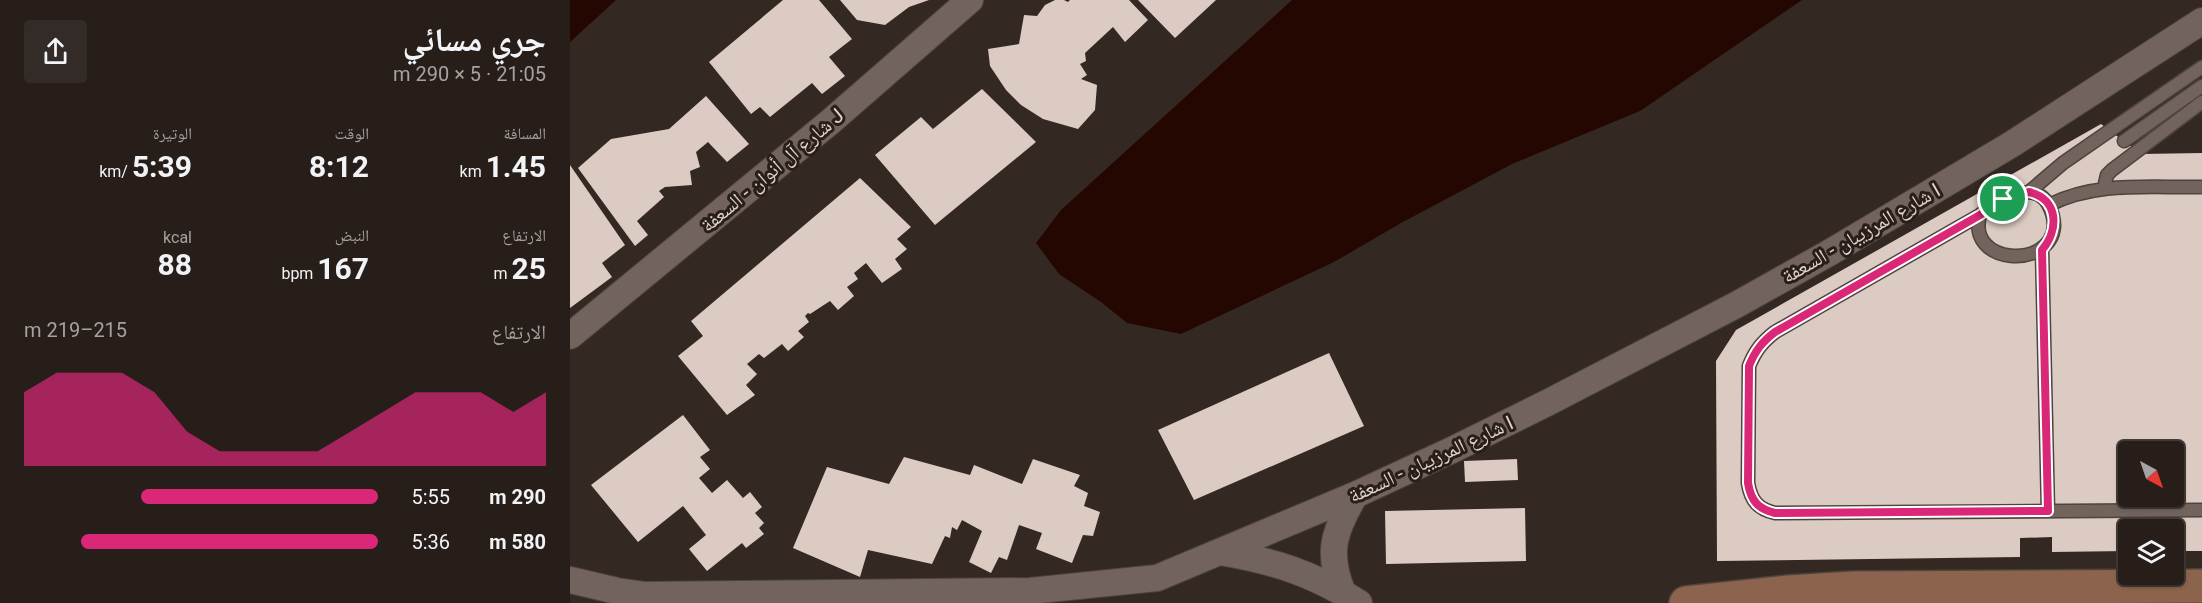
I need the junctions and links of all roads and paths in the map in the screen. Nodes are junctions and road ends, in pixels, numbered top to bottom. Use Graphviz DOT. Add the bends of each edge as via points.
graph roads {
  1 [pos="970,0"];
  2 [pos="2202,21"];
  3 [pos="2202,67"];
  4 [pos="2202,86"];
  5 [pos="2202,102"];
  6 [pos="2124,141"];
  7 [pos="2104,188"];
  8 [pos="2202,188"];
  9 [pos="2029,192"];
  10 [pos="2049,205"];
  11 [pos="1980,215"];
  12 [pos="2042,250"];
  13 [pos="570,336"];
  14 [pos="1355,495"];
  15 [pos="2202,510"];
  16 [pos="2048,511"];
  17 [pos="1220,552"];
  18 [pos="1157,579"];
  19 [pos="570,580"];
  20 [pos="2202,586"];
  21 [pos="1351,598"];
  22 [pos="1102,603"];
  23 [pos="1686,603"];
  1 -- 13 [label="street, شارع آل أنوان - السعفة J" via="830,122"];
  2 -- 14 [label="street, شارع المرزيبان - السعفة I" via="2012,144 1829,253 1600,376"];
  3 -- 9 [label="lane" via="2063,163"];
  4 -- 6 [label="lane"];
  5 -- 7 [label="lane" via="2112,170"];
  7 -- 8 [label="lane"];
  7 -- 10 [label="lane"];
  9 -- 10 [label="lane" via="2044,198"];
  9 -- 11 [label="lane" via="2003,199"];
  10 -- 12 [label="lane" via="2054,228"];
  11 -- 12 [label="lane" via="1977,225 1985,246 2018,256"];
  11 -- 16 [label="lane" via="1763,341 1749,366 1750,495 1755,504 1775,513"];
  12 -- 16 [label="lane"];
  14 -- 17 [label="street, شارع المرزيبان - السعفة I"];
  14 -- 21 [label="street" via="1333,545 1337,578"];
  15 -- 16 [label="lane"];
  17 -- 18 [label="street, شارع المرزيبان - السعفة I"];
  17 -- 21 [label="street" via="1297,570"];
  18 -- 19 [label="street, شارع المرزيبان - السعفة I" via="1030,591 645,595"];
  18 -- 22 [label="street"];
  20 -- 23 [label="street" via="1853,588"];
}
